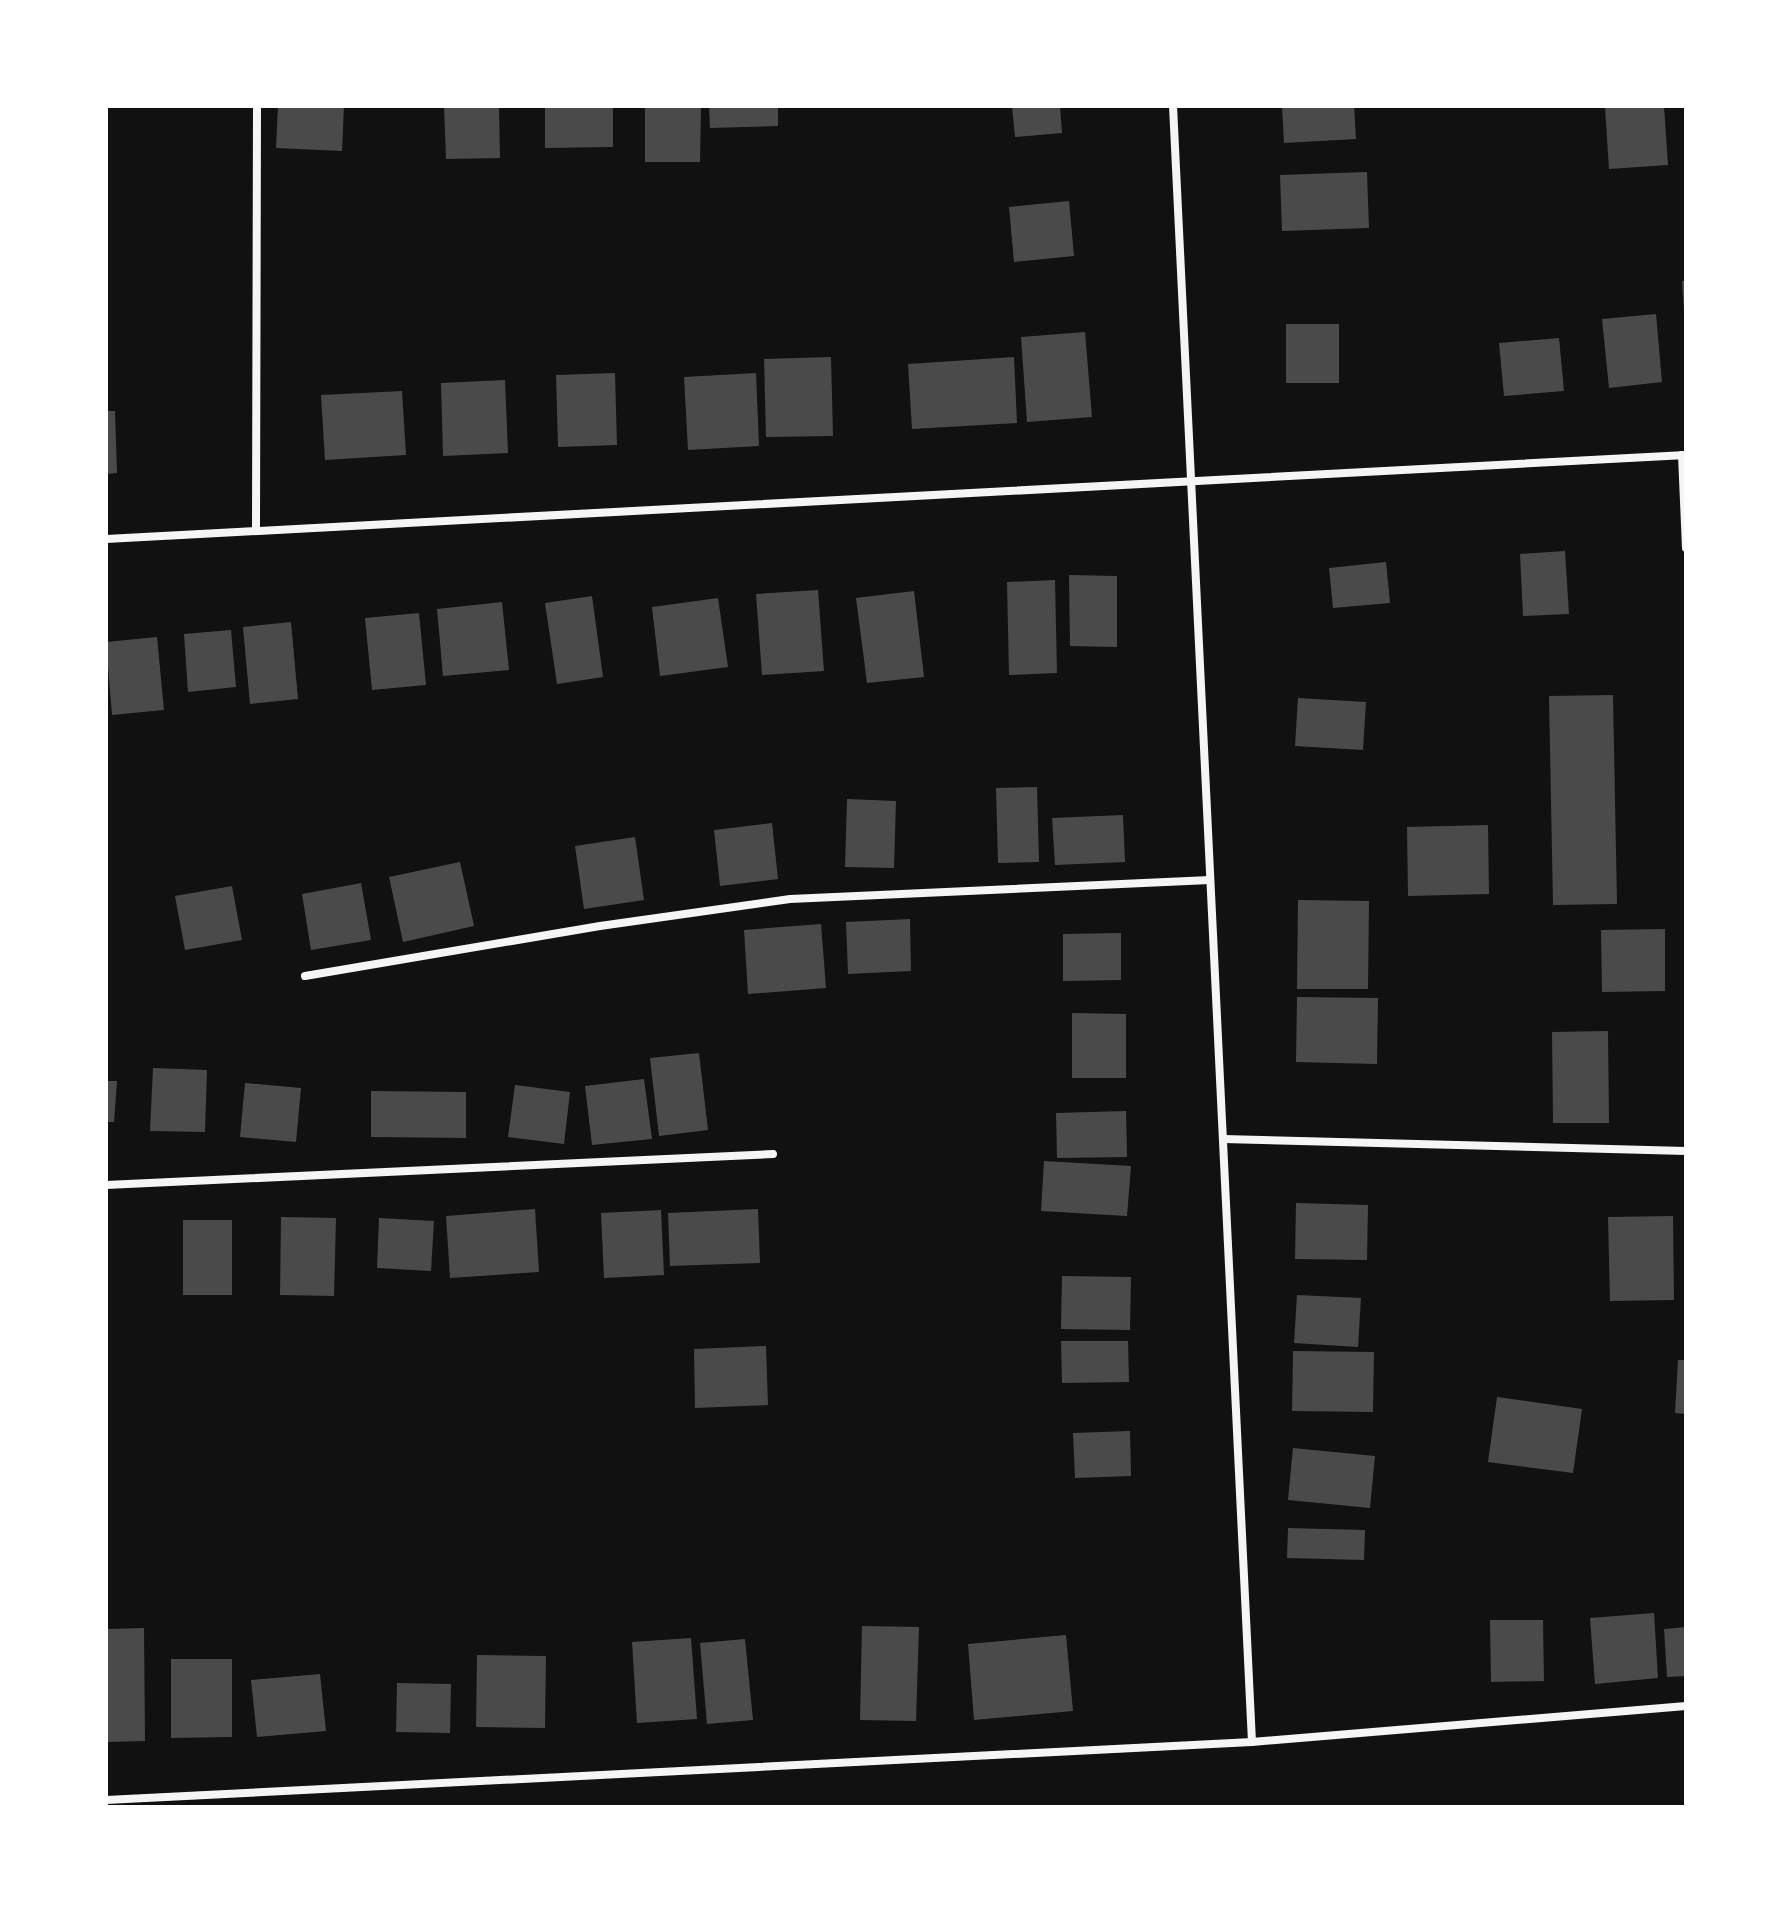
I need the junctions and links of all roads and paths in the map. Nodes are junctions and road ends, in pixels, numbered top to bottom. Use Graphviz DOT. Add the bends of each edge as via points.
graph roads {
  1 [pos="257,106"];
  2 [pos="1173,106"];
  3 [pos="1684,455"];
  4 [pos="1191,482"];
  5 [pos="256,530"];
  6 [pos="106,539"];
  7 [pos="1686,548"];
  8 [pos="1210,880"];
  9 [pos="305,976"];
  10 [pos="1223,1139"];
  11 [pos="1686,1151"];
  12 [pos="773,1154"];
  13 [pos="106,1185"];
  14 [pos="1686,1706"];
  15 [pos="1252,1742"];
  16 [pos="106,1800"];
  1 -- 5 [label="street"];
  2 -- 4 [label="street"];
  3 -- 4 [label="street"];
  3 -- 7 [label="street"];
  4 -- 5 [label="street"];
  4 -- 8 [label="street"];
  5 -- 6 [label="street"];
  8 -- 9 [label="street" via="790,899"];
  8 -- 10 [label="street"];
  10 -- 11 [label="street"];
  10 -- 15 [label="street"];
  12 -- 13 [label="street"];
  14 -- 15 [label="street"];
  15 -- 16 [label="street"];
}
